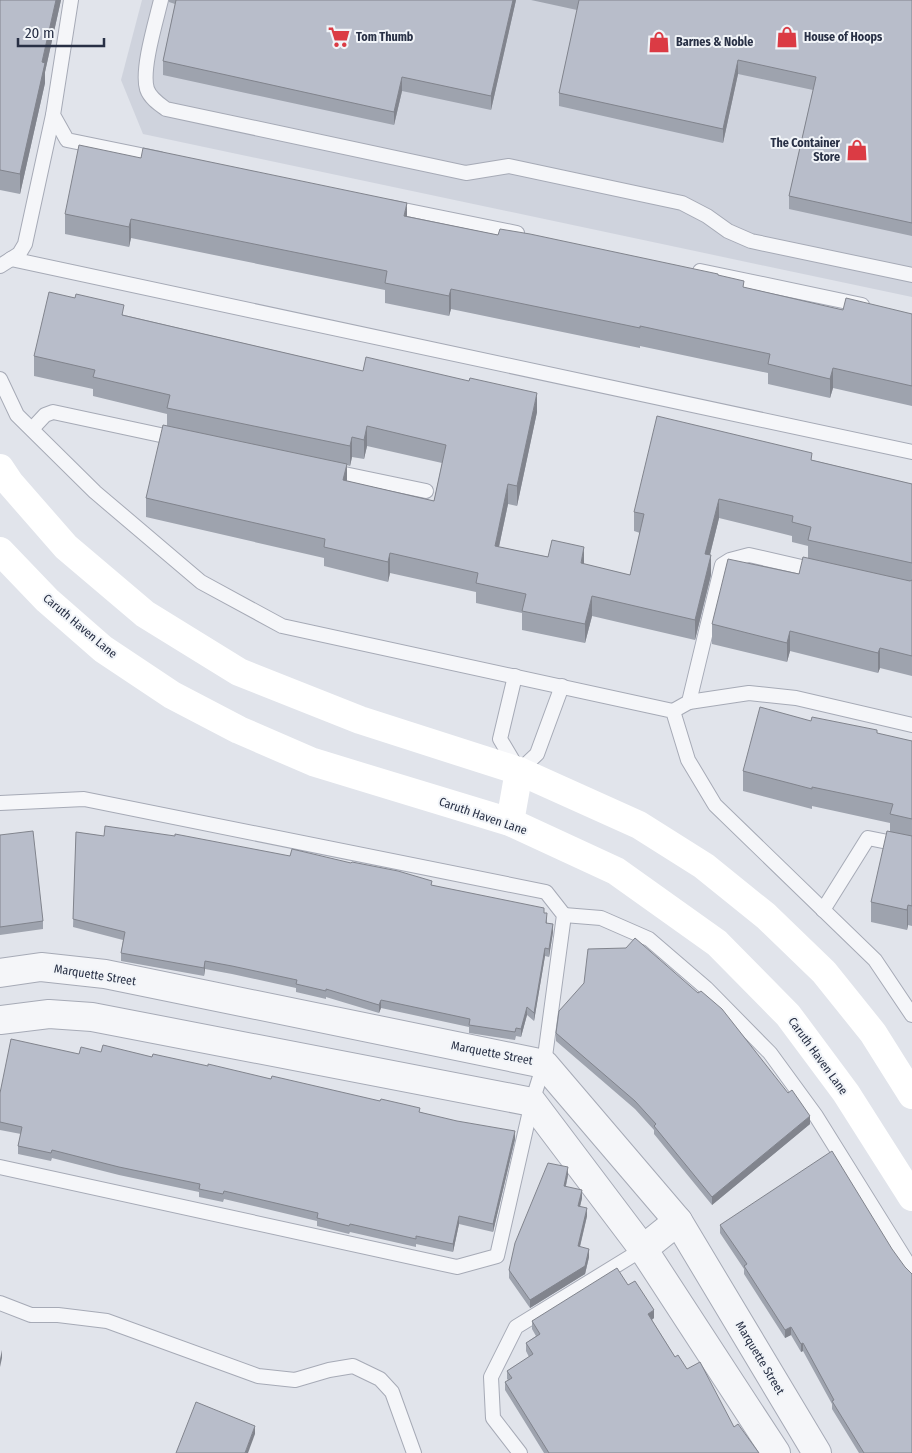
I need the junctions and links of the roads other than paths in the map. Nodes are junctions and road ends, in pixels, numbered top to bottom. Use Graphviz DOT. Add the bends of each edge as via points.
graph roads {
  1 [pos="71,0"];
  2 [pos="161,0"];
  3 [pos="53,114"];
  4 [pos="174,162"];
  5 [pos="378,205"];
  6 [pos="533,237"];
  7 [pos="6,262"];
  8 [pos="689,269"];
  9 [pos="912,275"];
  10 [pos="873,307"];
  11 [pos="0,380"];
  12 [pos="32,429"];
  13 [pos="196,443"];
  14 [pos="912,452"];
  15 [pos="0,468"];
  16 [pos="321,469"];
  17 [pos="426,492"];
  18 [pos="0,551"];
  19 [pos="835,575"];
  20 [pos="514,676"];
  21 [pos="562,686"];
  22 [pos="688,702"];
  23 [pos="673,711"];
  24 [pos="912,725"];
  25 [pos="518,771"];
  26 [pos="0,803"];
  27 [pos="510,822"];
  28 [pos="912,847"];
  29 [pos="823,910"];
  30 [pos="564,915"];
  31 [pos="0,973"];
  32 [pos="214,997"];
  33 [pos="912,1015"];
  34 [pos="0,1020"];
  35 [pos="205,1039"];
  36 [pos="544,1064"];
  37 [pos="912,1095"];
  38 [pos="532,1102"];
  39 [pos="0,1167"];
  40 [pos="912,1197"];
  41 [pos="678,1221"];
  42 [pos="643,1249"];
  43 [pos="912,1270"];
  44 [pos="0,1303"];
  45 [pos="414,1453"];
  46 [pos="520,1453"];
  47 [pos="776,1453"];
  48 [pos="817,1453"];
  1 -- 3 [label="lane"];
  2 -- 9 [label="lane" via="145,74 148,90 166,109 466,173 509,166 682,203 750,241"];
  3 -- 4 [label="lane" via="67,140"];
  3 -- 7 [label="lane" via="25,244 19,254"];
  5 -- 6 [label="lane"];
  7 -- 14 [label="lane"];
  8 -- 10 [label="lane"];
  11 -- 12 [label="lane" via="17,415"];
  12 -- 13 [label="lane" via="45,415 53,412"];
  12 -- 20 [label="lane" via="95,492 201,582 282,626"];
  15 -- 25 [label="main road" via="66,547 145,614 239,672 360,720"];
  16 -- 17 [label="lane"];
  18 -- 27 [label="main road, Caruth Haven Lane" via="47,600 103,649 172,695 238,730 313,762"];
  19 -- 22 [label="lane" via="749,555 722,565"];
  20 -- 21 [label="lane"];
  20 -- 25 [label="lane" via="500,739"];
  21 -- 23 [label="lane"];
  21 -- 25 [label="lane" via="537,754"];
  22 -- 23 [label="lane"];
  22 -- 24 [label="lane" via="749,693 786,697"];
  23 -- 29 [label="lane" via="688,760 715,805"];
  25 -- 27 [label="main road"];
  25 -- 37 [label="main road" via="639,825 704,866 766,916 824,972 873,1033"];
  26 -- 30 [label="lane" via="84,799 546,892"];
  27 -- 40 [label="main road, Caruth Haven Lane" via="616,870 717,944 788,1015 846,1093"];
  28 -- 29 [label="lane" via="868,838"];
  29 -- 33 [label="lane" via="875,960"];
  30 -- 36 [label="lane"];
  30 -- 43 [label="lane" via="601,918 649,939 706,988 763,1046 816,1116"];
  31 -- 32 [label="street, Marquette Street" via="41,967 105,974"];
  32 -- 35 [label="street"];
  32 -- 36 [label="street, Marquette Street"];
  34 -- 35 [label="street" via="50,1014 92,1018"];
  35 -- 38 [label="street"];
  36 -- 38 [label="lane"];
  36 -- 41 [label="street, Marquette Street"];
  38 -- 39 [label="lane" via="497,1256 457,1266"];
  38 -- 42 [label="street"];
  41 -- 42 [label="street"];
  41 -- 48 [label="street, Marquette Street"];
  42 -- 46 [label="lane" via="516,1327 491,1377 493,1418"];
  42 -- 47 [label="street"];
  44 -- 45 [label="lane" via="31,1315 107,1321 258,1376 295,1380 353,1366 380,1379 392,1392"];
}
